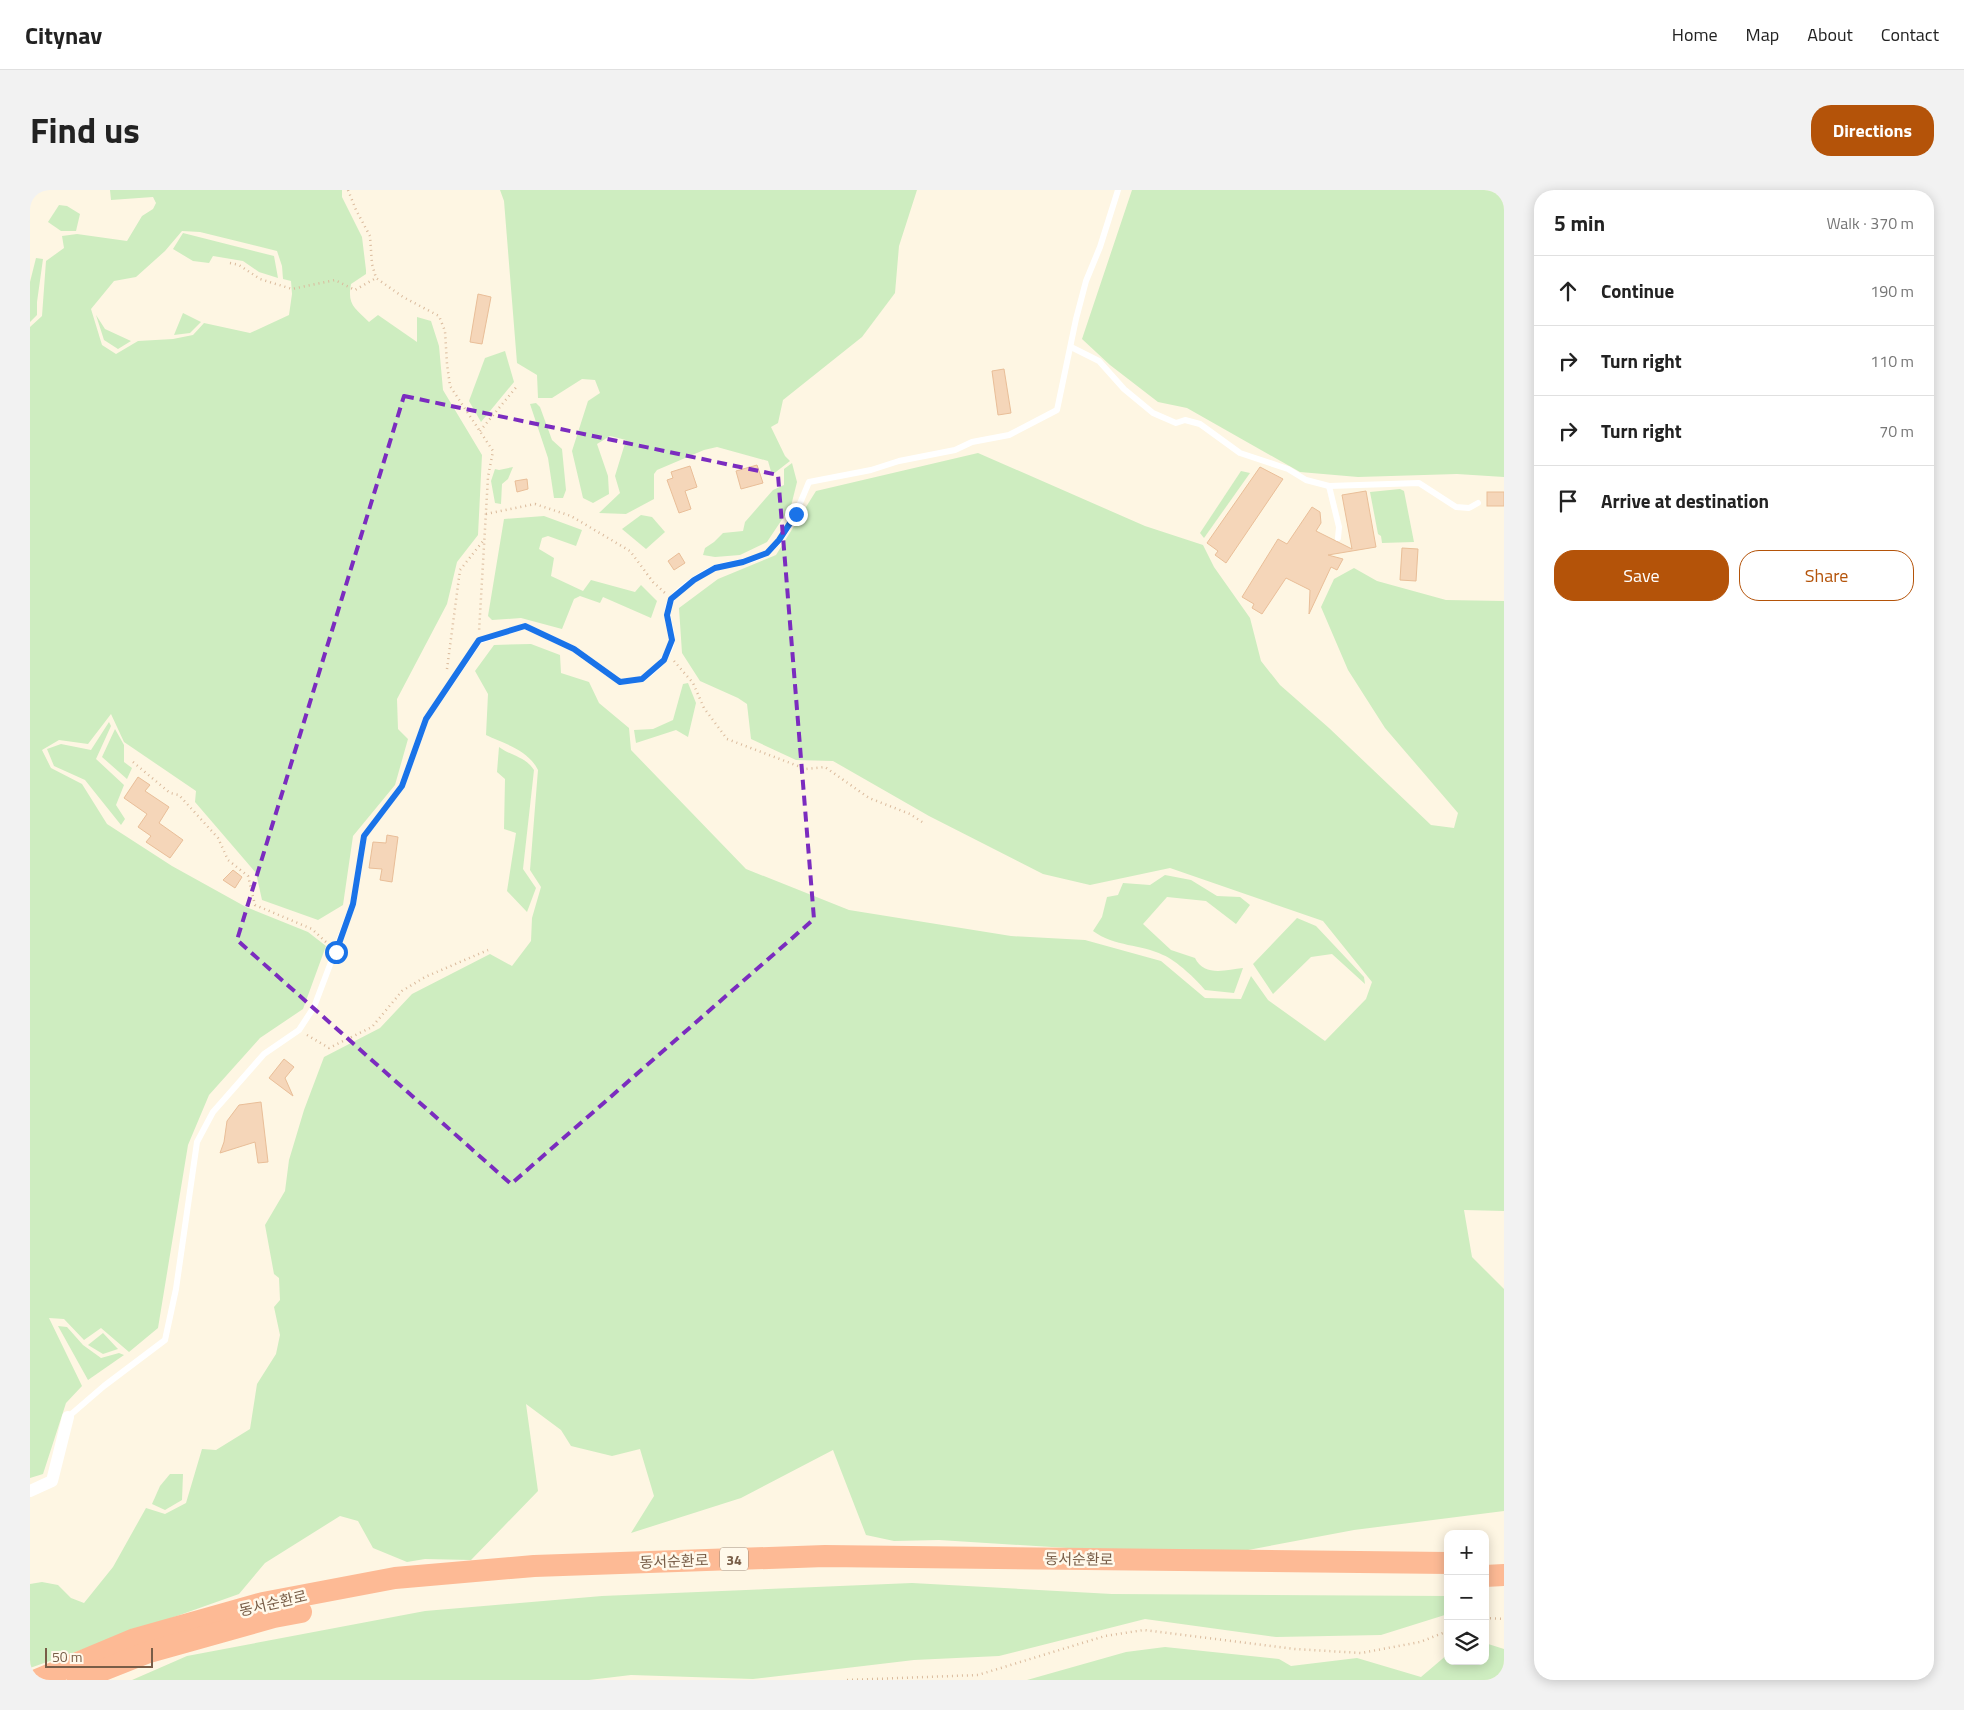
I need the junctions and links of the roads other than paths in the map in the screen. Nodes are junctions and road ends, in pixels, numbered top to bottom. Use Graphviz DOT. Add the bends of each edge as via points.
graph roads {
  1 [pos="1118,190"];
  2 [pos="1071,347"];
  3 [pos="1328,486"];
  4 [pos="1478,503"];
  5 [pos="1338,538"];
  6 [pos="68,1417"];
  7 [pos="30,1491"];
  8 [pos="1444,1562"];
  9 [pos="1489,1562"];
  10 [pos="1504,1562"];
  11 [pos="1504,1575"];
  12 [pos="1444,1576"];
  13 [pos="1489,1576"];
  14 [pos="37,1680"];
  15 [pos="78,1680"];
  1 -- 2 [label="lane" via="1086,280"];
  2 -- 3 [label="lane" via="1098,361 1153,413 1176,423 1185,420 1200,424 1240,453"];
  2 -- 6 [label="lane" via="1057,410 1009,435 871,470 809,482 796,514 767,553 715,568 671,599 667,615 672,640 664,660 642,679 620,682 574,649 525,626 479,640 426,719 402,786 364,836 353,904 314,1007 299,1030 264,1054 213,1112 197,1142 166,1340"];
  3 -- 4 [label="lane" via="1419,483 1456,507 1469,508"];
  3 -- 5 [label="lane" via="1339,527"];
  6 -- 7 [label="street" via="52,1481"];
  8 -- 14 [label="highway, 동서순환로 / 34" via="825,1556 534,1566 396,1578 263,1603 135,1639"];
  9 -- 10 [label="highway"];
  11 -- 13 [label="highway"];
  12 -- 15 [label="highway, 동서순환로 / 34" via="836,1569 545,1579 407,1592 274,1617 146,1653"];
}
